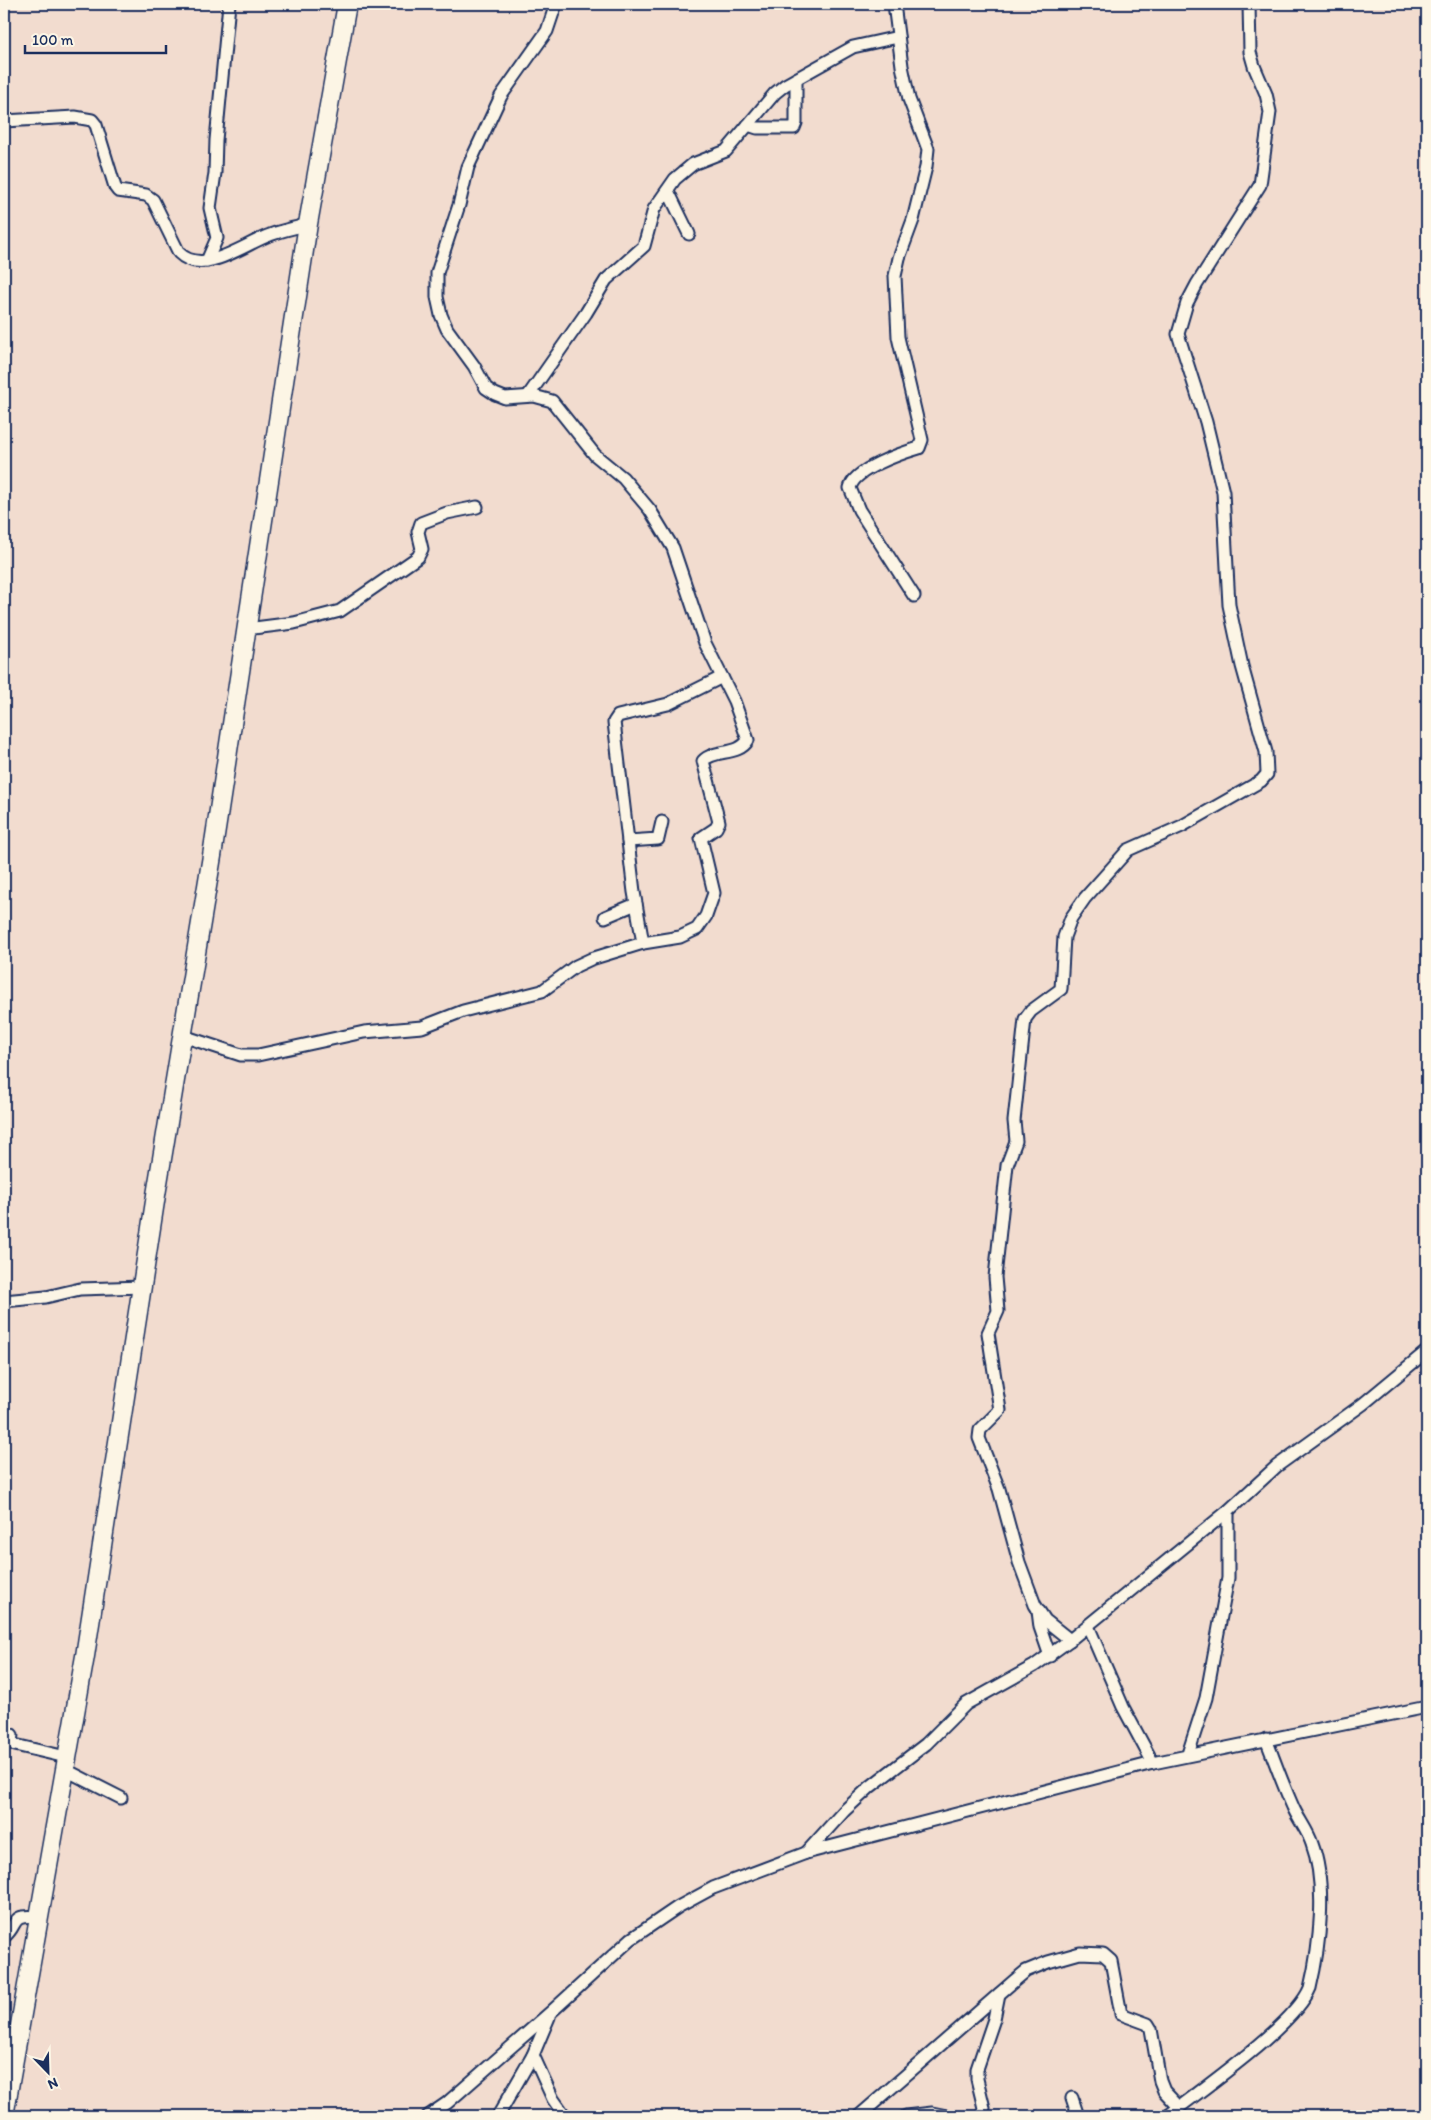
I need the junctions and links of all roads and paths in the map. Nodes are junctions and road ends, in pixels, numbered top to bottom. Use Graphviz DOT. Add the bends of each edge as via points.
graph roads {
  1 [pos="229,4"];
  2 [pos="347,4"];
  3 [pos="556,4"];
  4 [pos="894,4"];
  5 [pos="1249,4"];
  6 [pos="898,37"];
  7 [pos="796,79"];
  8 [pos="4,121"];
  9 [pos="748,125"];
  10 [pos="668,191"];
  11 [pos="308,224"];
  12 [pos="689,234"];
  13 [pos="207,261"];
  14 [pos="528,396"];
  15 [pos="477,507"];
  16 [pos="914,596"];
  17 [pos="246,629"];
  18 [pos="722,677"];
  19 [pos="662,822"];
  20 [pos="628,841"];
  21 [pos="636,904"];
  22 [pos="606,917"];
  23 [pos="643,943"];
  24 [pos="183,1036"];
  25 [pos="143,1287"];
  26 [pos="4,1301"];
  27 [pos="1427,1351"];
  28 [pos="1228,1511"];
  29 [pos="1038,1611"];
  30 [pos="1088,1626"];
  31 [pos="1070,1640"];
  32 [pos="1050,1656"];
  33 [pos="1427,1708"];
  34 [pos="12,1735"];
  35 [pos="1266,1739"];
  36 [pos="1188,1754"];
  37 [pos="65,1763"];
  38 [pos="1153,1763"];
  39 [pos="121,1798"];
  40 [pos="806,1853"];
  41 [pos="38,1917"];
  42 [pos="4,1937"];
  43 [pos="999,1994"];
  44 [pos="551,2012"];
  45 [pos="533,2055"];
  46 [pos="1072,2098"];
  47 [pos="1179,2107"];
  48 [pos="4,2116"];
  49 [pos="428,2116"];
  50 [pos="498,2116"];
  51 [pos="564,2116"];
  52 [pos="859,2116"];
  53 [pos="906,2116"];
  54 [pos="947,2116"];
  55 [pos="982,2116"];
  56 [pos="1078,2116"];
  57 [pos="1168,2116"];
  1 -- 13 [label="street" via="210,208 217,238"];
  2 -- 11 [label="main road"];
  3 -- 14 [label="street" via="545,35 501,96 468,167 437,273 437,297 443,322 484,386 499,396"];
  4 -- 6 [label="street"];
  5 -- 29 [label="street" via="1250,52 1270,112 1260,185 1197,284 1187,303 1178,334 1224,492 1229,605 1266,752 1267,774 1261,781 1182,826 1128,850 1071,918 1064,937 1061,989 1025,1019 1015,1116 1016,1141 1007,1165 996,1277 998,1309 988,1332 1000,1410 980,1430 979,1438 999,1489 1018,1562"];
  6 -- 7 [label="street" via="853,47"];
  6 -- 16 [label="street" via="911,105 928,148 914,220 895,276 898,337 922,440 919,448 859,475 850,488 859,510"];
  7 -- 9 [label="street" via="774,93"];
  7 -- 9 [label="street" via="796,126 776,129"];
  8 -- 13 [label="street" via="75,117 92,120 118,191 150,197 160,210 179,253 185,258"];
  9 -- 10 [label="street" via="726,150 693,164 675,179"];
  10 -- 12 [label="street"];
  10 -- 14 [label="street" via="654,208 644,246 606,280"];
  11 -- 13 [label="street" via="270,235 234,253"];
  11 -- 17 [label="main road"];
  14 -- 18 [label="street" via="552,401 595,455 623,478 650,510 673,548 705,643"];
  15 -- 17 [label="street" via="421,523 418,529 422,549 418,557 346,608 294,623"];
  17 -- 24 [label="main road"];
  18 -- 20 [label="street" via="668,704 615,718 614,735"];
  18 -- 23 [label="street" via="748,740 737,749 703,761 719,822 700,840 714,889 712,900 706,916 693,932"];
  19 -- 20 [label="street" via="658,839"];
  20 -- 21 [label="street"];
  21 -- 22 [label="street"];
  21 -- 23 [label="street"];
  23 -- 24 [label="street" via="576,966 542,991 463,1010 422,1027 364,1032 250,1056"];
  24 -- 25 [label="main road"];
  25 -- 26 [label="street" via="86,1288 46,1298"];
  25 -- 37 [label="main road"];
  27 -- 28 [label="street" via="1363,1404 1277,1466"];
  28 -- 30 [label="street"];
  28 -- 36 [label="street" via="1228,1578 1206,1698"];
  29 -- 31 [label="street"];
  29 -- 32 [label="street"];
  30 -- 31 [label="street"];
  30 -- 38 [label="street" via="1123,1707"];
  31 -- 32 [label="street"];
  32 -- 40 [label="street" via="966,1704 926,1744 844,1811"];
  33 -- 35 [label="street"];
  34 -- 37 [label="street" via="11,1742 19,1747"];
  35 -- 36 [label="street"];
  35 -- 47 [label="street" via="1315,1855 1320,1891 1313,1975 1306,1997 1290,2014"];
  36 -- 38 [label="street"];
  37 -- 39 [label="street"];
  37 -- 41 [label="main road"];
  38 -- 40 [label="street"];
  40 -- 44 [label="street" via="713,1888 678,1907 616,1951"];
  41 -- 42 [label="street" via="19,1918"];
  41 -- 48 [label="main road"];
  43 -- 47 [label="street" via="1026,1971 1048,1962 1080,1954 1103,1954 1111,1961 1121,2014 1148,2024 1164,2091"];
  43 -- 52 [label="street"];
  43 -- 55 [label="street" via="977,2069 984,2108"];
  44 -- 45 [label="street"];
  44 -- 49 [label="street"];
  45 -- 50 [label="street"];
  45 -- 51 [label="street" via="552,2099"];
  46 -- 56 [label="street"];
  47 -- 57 [label="street"];
  53 -- 54 [label="street" via="932,2113"];
}
